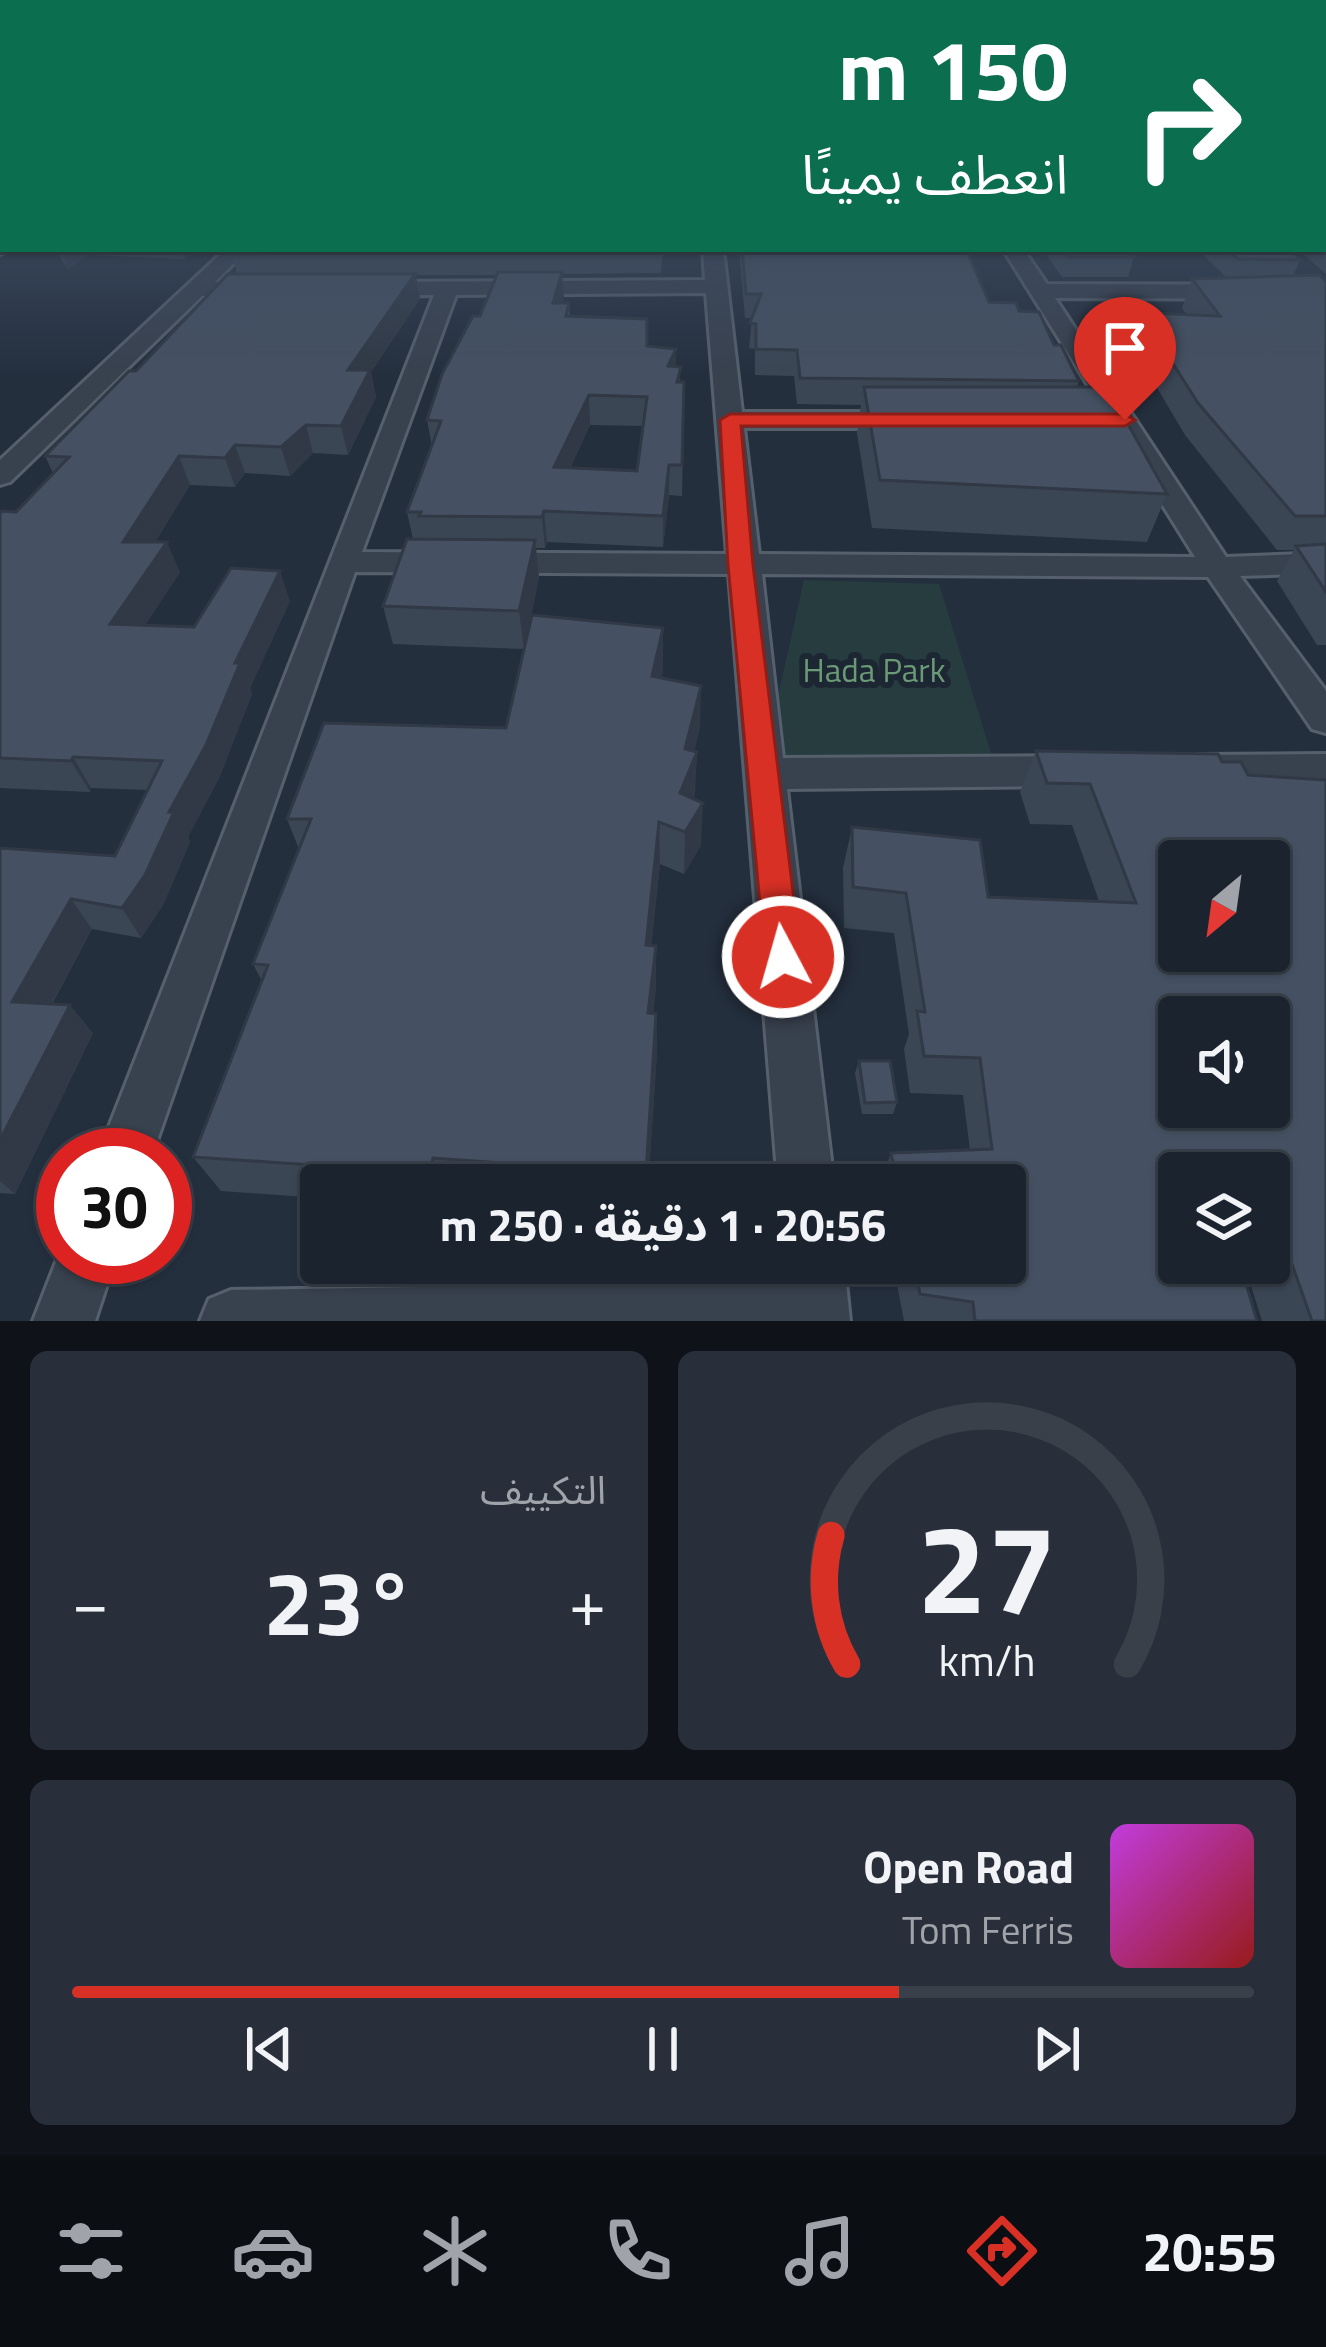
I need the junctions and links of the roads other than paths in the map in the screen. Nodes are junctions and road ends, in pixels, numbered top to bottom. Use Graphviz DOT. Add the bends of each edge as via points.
graph roads {
  1 [pos="235,252"];
  2 [pos="1015,252"];
  3 [pos="715,267"];
  4 [pos="448,288"];
  5 [pos="196,289"];
  6 [pos="288,289"];
  7 [pos="334,289"];
  8 [pos="1041,291"];
  9 [pos="1295,292"];
  10 [pos="1326,292"];
  11 [pos="1326,320"];
  12 [pos="730,420"];
  13 [pos="940,420"];
  14 [pos="1079,420"];
  15 [pos="1125,420"];
  16 [pos="0,476"];
  17 [pos="342,562"];
  18 [pos="1326,563"];
  19 [pos="741,565"];
  20 [pos="1217,567"];
  21 [pos="1326,719"];
  22 [pos="1326,769"];
  23 [pos="1162,770"];
  24 [pos="1116,771"];
  25 [pos="766,774"];
  26 [pos="135,1128"];
  27 [pos="804,1164"];
  28 [pos="77,1284"];
  29 [pos="817,1298"];
  30 [pos="64,1321"];
  31 [pos="231,1321"];
  1 -- 5 [label="street"];
  2 -- 8 [label="street"];
  3 -- 4 [label="street"];
  3 -- 12 [label="street"];
  4 -- 7 [label="street"];
  4 -- 17 [label="street"];
  5 -- 6 [label="street"];
  5 -- 16 [label="street"];
  8 -- 9 [label="street"];
  8 -- 15 [label="street"];
  9 -- 10 [label="street"];
  9 -- 11 [label="street"];
  12 -- 13 [label="street"];
  12 -- 19 [label="street"];
  14 -- 15 [label="street"];
  15 -- 20 [label="street"];
  17 -- 19 [label="street"];
  17 -- 26 [label="street"];
  18 -- 20 [label="street"];
  19 -- 20 [label="street"];
  19 -- 25 [label="street"];
  20 -- 21 [label="street"];
  22 -- 23 [label="street"];
  24 -- 25 [label="street"];
  25 -- 27 [label="street"];
  28 -- 30 [label="street"];
  29 -- 31 [label="street"];
}
